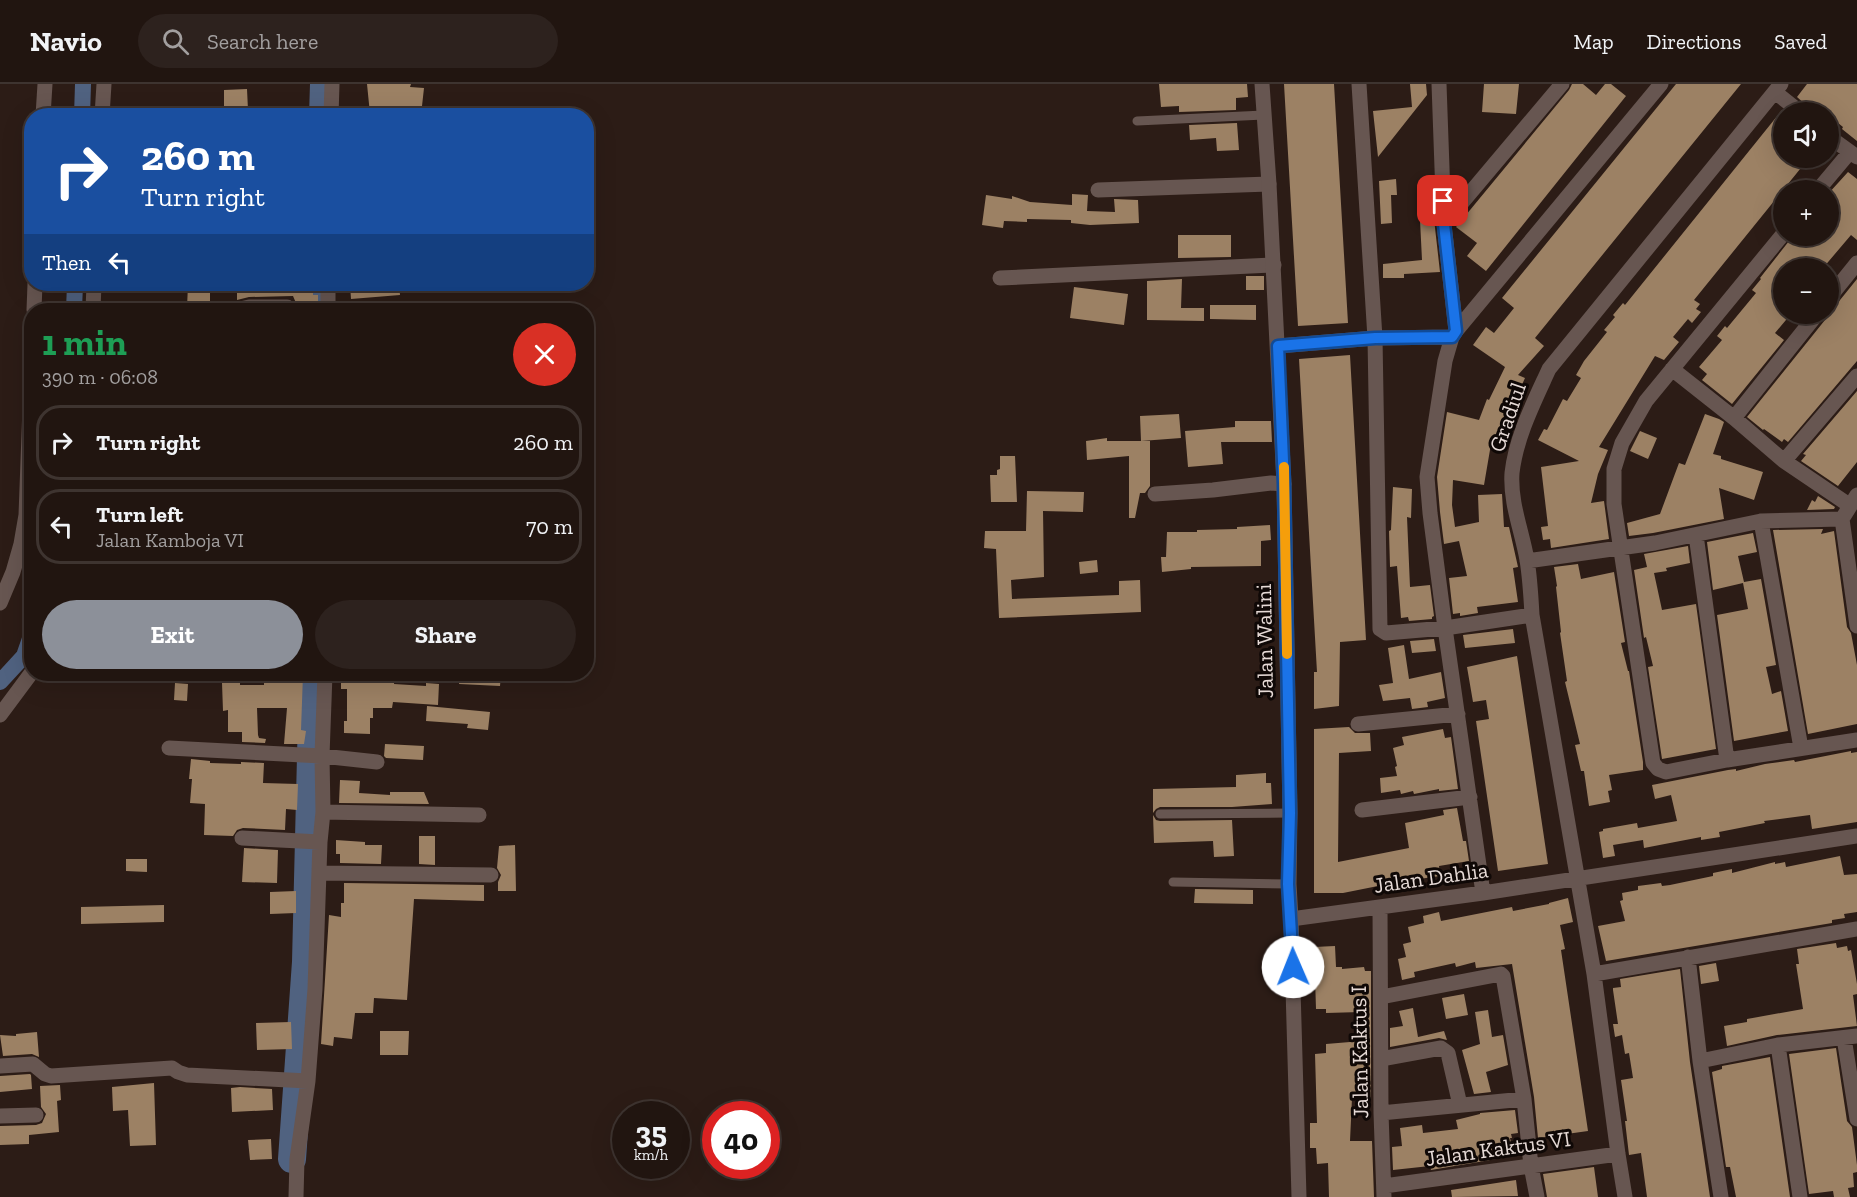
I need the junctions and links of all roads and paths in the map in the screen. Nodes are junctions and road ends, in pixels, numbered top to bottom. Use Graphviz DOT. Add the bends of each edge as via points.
graph roads {
  1 [pos="45,84"];
  2 [pos="104,84"];
  3 [pos="332,84"];
  4 [pos="1262,84"];
  5 [pos="1359,84"];
  6 [pos="1439,84"];
  7 [pos="1562,84"];
  8 [pos="1661,84"];
  9 [pos="1778,88"];
  10 [pos="1791,102"];
  11 [pos="44,108"];
  12 [pos="102,108"];
  13 [pos="332,108"];
  14 [pos="1264,116"];
  15 [pos="1137,121"];
  16 [pos="1839,144"];
  17 [pos="1853,155"];
  18 [pos="1828,180"];
  19 [pos="1269,184"];
  20 [pos="1098,190"];
  21 [pos="1444,224"];
  22 [pos="1773,246"];
  23 [pos="1857,263"];
  24 [pos="1274,265"];
  25 [pos="1000,278"];
  26 [pos="1839,285"];
  27 [pos="1809,324"];
  28 [pos="1454,334"];
  29 [pos="1375,338"];
  30 [pos="1278,346"];
  31 [pos="1672,369"];
  32 [pos="1857,376"];
  33 [pos="1734,418"];
  34 [pos="1784,461"];
  35 [pos="1284,484"];
  36 [pos="1155,494"];
  37 [pos="1850,506"];
  38 [pos="1761,521"];
  39 [pos="24,527"];
  40 [pos="1695,535"];
  41 [pos="1621,549"];
  42 [pos="1527,561"];
  43 [pos="0,603"];
  44 [pos="1532,615"];
  45 [pos="1857,626"];
  46 [pos="1445,628"];
  47 [pos="25,681"];
  48 [pos="324,681"];
  49 [pos="1458,714"];
  50 [pos="0,715"];
  51 [pos="1358,724"];
  52 [pos="1857,740"];
  53 [pos="169,748"];
  54 [pos="1801,748"];
  55 [pos="314,756"];
  56 [pos="1727,760"];
  57 [pos="377,762"];
  58 [pos="1470,797"];
  59 [pos="1362,810"];
  60 [pos="323,812"];
  61 [pos="1290,813"];
  62 [pos="1160,814"];
  63 [pos="479,815"];
  64 [pos="1857,836"];
  65 [pos="242,838"];
  66 [pos="313,842"];
  67 [pos="319,873"];
  68 [pos="491,875"];
  69 [pos="1577,879"];
  70 [pos="1173,882"];
  71 [pos="1288,884"];
  72 [pos="1483,893"];
  73 [pos="1380,907"];
  74 [pos="1291,920"];
  75 [pos="1857,929"];
  76 [pos="1688,957"];
  77 [pos="1594,974"];
  78 [pos="1380,997"];
  79 [pos="1850,1037"];
  80 [pos="1778,1045"];
  81 [pos="1381,1059"];
  82 [pos="1700,1061"];
  83 [pos="0,1066"];
  84 [pos="304,1080"];
  85 [pos="1524,1099"];
  86 [pos="1460,1106"];
  87 [pos="1382,1113"];
  88 [pos="36,1115"];
  89 [pos="0,1116"];
  90 [pos="1857,1119"];
  91 [pos="1618,1154"];
  92 [pos="1531,1166"];
  93 [pos="1384,1191"];
  94 [pos="296,1197"];
  95 [pos="1299,1197"];
  96 [pos="1537,1197"];
  97 [pos="1625,1197"];
  98 [pos="1721,1197"];
  99 [pos="1800,1197"];
  1 -- 11 [label="street"];
  2 -- 12 [label="street"];
  3 -- 13 [label="street"];
  4 -- 14 [label="street, Jalan Walini"];
  5 -- 29 [label="street"];
  6 -- 21 [label="street"];
  7 -- 21 [label="street"];
  8 -- 28 [label="street"];
  9 -- 10 [label="street"];
  9 -- 42 [label="street, Gradiul" via="1549,369 1515,451 1512,476 1514,506"];
  14 -- 15 [label="lane"];
  14 -- 19 [label="street, Jalan Walini"];
  16 -- 17 [label="street"];
  17 -- 18 [label="street"];
  19 -- 20 [label="street"];
  19 -- 24 [label="street, Jalan Walini"];
  21 -- 28 [label="street"];
  22 -- 31 [label="street"];
  23 -- 26 [label="street"];
  24 -- 25 [label="street"];
  24 -- 30 [label="street, Jalan Walini"];
  27 -- 33 [label="street"];
  28 -- 29 [label="street"];
  28 -- 46 [label="street" via="1445,361 1427,477"];
  29 -- 30 [label="street"];
  29 -- 46 [label="street" via="1380,628 1386,633"];
  30 -- 35 [label="street, Jalan Walini"];
  31 -- 33 [label="street"];
  31 -- 41 [label="street" via="1634,420 1614,469 1614,504"];
  32 -- 34 [label="street"];
  33 -- 34 [label="street"];
  34 -- 37 [label="street"];
  35 -- 36 [label="street"];
  35 -- 61 [label="street, Jalan Walini"];
  37 -- 38 [label="street"];
  37 -- 45 [label="street"];
  38 -- 40 [label="street"];
  38 -- 54 [label="street"];
  39 -- 43 [label="street" via="13,572"];
  40 -- 41 [label="street"];
  40 -- 56 [label="street"];
  41 -- 42 [label="street"];
  41 -- 56 [label="street" via="1653,763 1666,772"];
  42 -- 44 [label="street, Gradiul"];
  44 -- 46 [label="street"];
  44 -- 69 [label="street, Gradiul"];
  46 -- 49 [label="street"];
  47 -- 50 [label="street"];
  48 -- 55 [label="street"];
  49 -- 51 [label="street"];
  49 -- 58 [label="street"];
  52 -- 54 [label="street"];
  53 -- 55 [label="street"];
  54 -- 56 [label="street"];
  55 -- 57 [label="street"];
  55 -- 60 [label="street"];
  58 -- 59 [label="street"];
  58 -- 72 [label="street"];
  60 -- 63 [label="street"];
  60 -- 66 [label="street"];
  61 -- 62 [label="lane"];
  61 -- 71 [label="street, Jalan Walini"];
  64 -- 69 [label="street, Jalan Dahlia"];
  65 -- 66 [label="street"];
  66 -- 67 [label="street"];
  67 -- 68 [label="street"];
  67 -- 84 [label="street" via="315,989"];
  69 -- 72 [label="street, Jalan Dahlia"];
  69 -- 77 [label="street, Gradiul"];
  70 -- 71 [label="lane"];
  71 -- 74 [label="street, Jalan Walini"];
  72 -- 73 [label="street, Jalan Dahlia"];
  73 -- 74 [label="street, Jalan Dahlia"];
  73 -- 78 [label="street, Jalan Kaktus I"];
  74 -- 95 [label="street, Jalan Walini"];
  75 -- 76 [label="street"];
  76 -- 77 [label="street"];
  76 -- 82 [label="street"];
  77 -- 91 [label="street, Gradiul"];
  78 -- 81 [label="street, Jalan Kaktus I"];
  78 -- 85 [label="street" via="1500,974 1504,978"];
  79 -- 80 [label="street"];
  79 -- 90 [label="street"];
  80 -- 82 [label="street"];
  80 -- 99 [label="street"];
  81 -- 86 [label="street" via="1441,1048 1448,1053"];
  81 -- 87 [label="street, Jalan Kaktus I"];
  82 -- 98 [label="street"];
  83 -- 84 [label="street" via="33,1064 51,1076 162,1067 187,1075"];
  84 -- 94 [label="street"];
  85 -- 86 [label="street"];
  85 -- 92 [label="street"];
  86 -- 87 [label="street"];
  87 -- 93 [label="street, Jalan Kaktus I"];
  88 -- 89 [label="street"];
  91 -- 92 [label="street, Jalan Kaktus VI"];
  91 -- 97 [label="street, Gradiul"];
  92 -- 93 [label="street, Jalan Kaktus VI"];
  92 -- 96 [label="street"];
}
